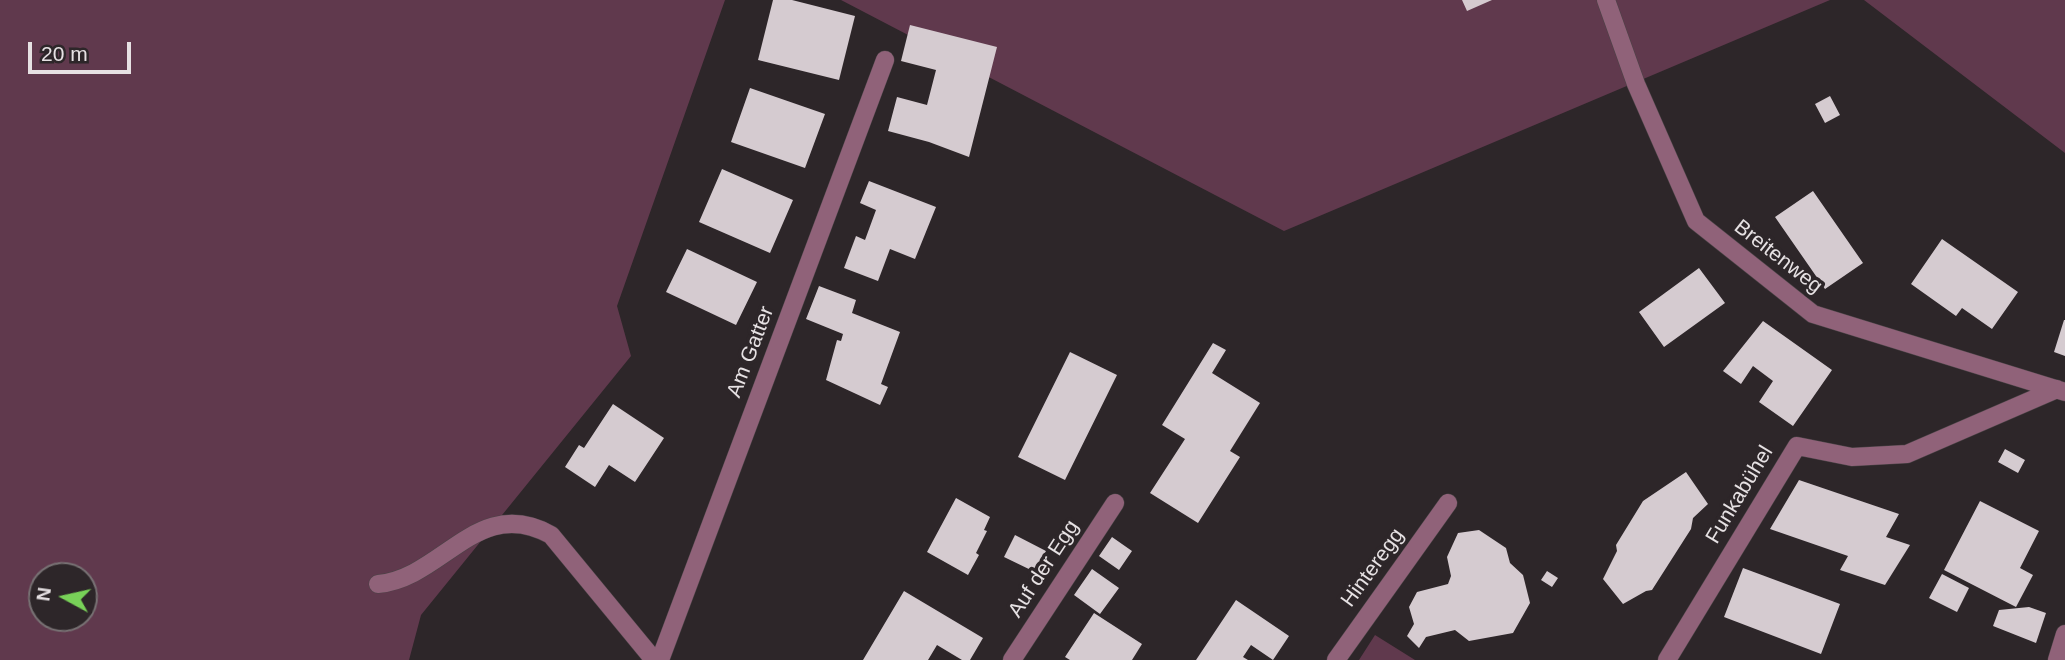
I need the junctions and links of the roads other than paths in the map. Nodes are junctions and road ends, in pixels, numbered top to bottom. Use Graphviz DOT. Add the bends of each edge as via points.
graph roads {
  1 [pos="1606,0"];
  2 [pos="885,60"];
  3 [pos="2061,390"];
  4 [pos="1115,503"];
  5 [pos="1448,503"];
  6 [pos="378,584"];
  7 [pos="2065,634"];
  8 [pos="657,660"];
  9 [pos="1012,660"];
  10 [pos="1336,660"];
  11 [pos="1667,660"];
  12 [pos="2057,660"];
  1 -- 3 [label="street, Breitenweg" via="1636,84 1696,220 1813,314"];
  2 -- 8 [label="street, Am Gatter"];
  3 -- 11 [label="street, Funkabühel" via="1907,454 1852,457 1797,446"];
  4 -- 9 [label="street, Auf der Egg"];
  5 -- 10 [label="street, Hinteregg"];
  6 -- 8 [label="street" via="398,582 475,532 513,522 536,527 551,536"];
  7 -- 12 [label="street"];
}
